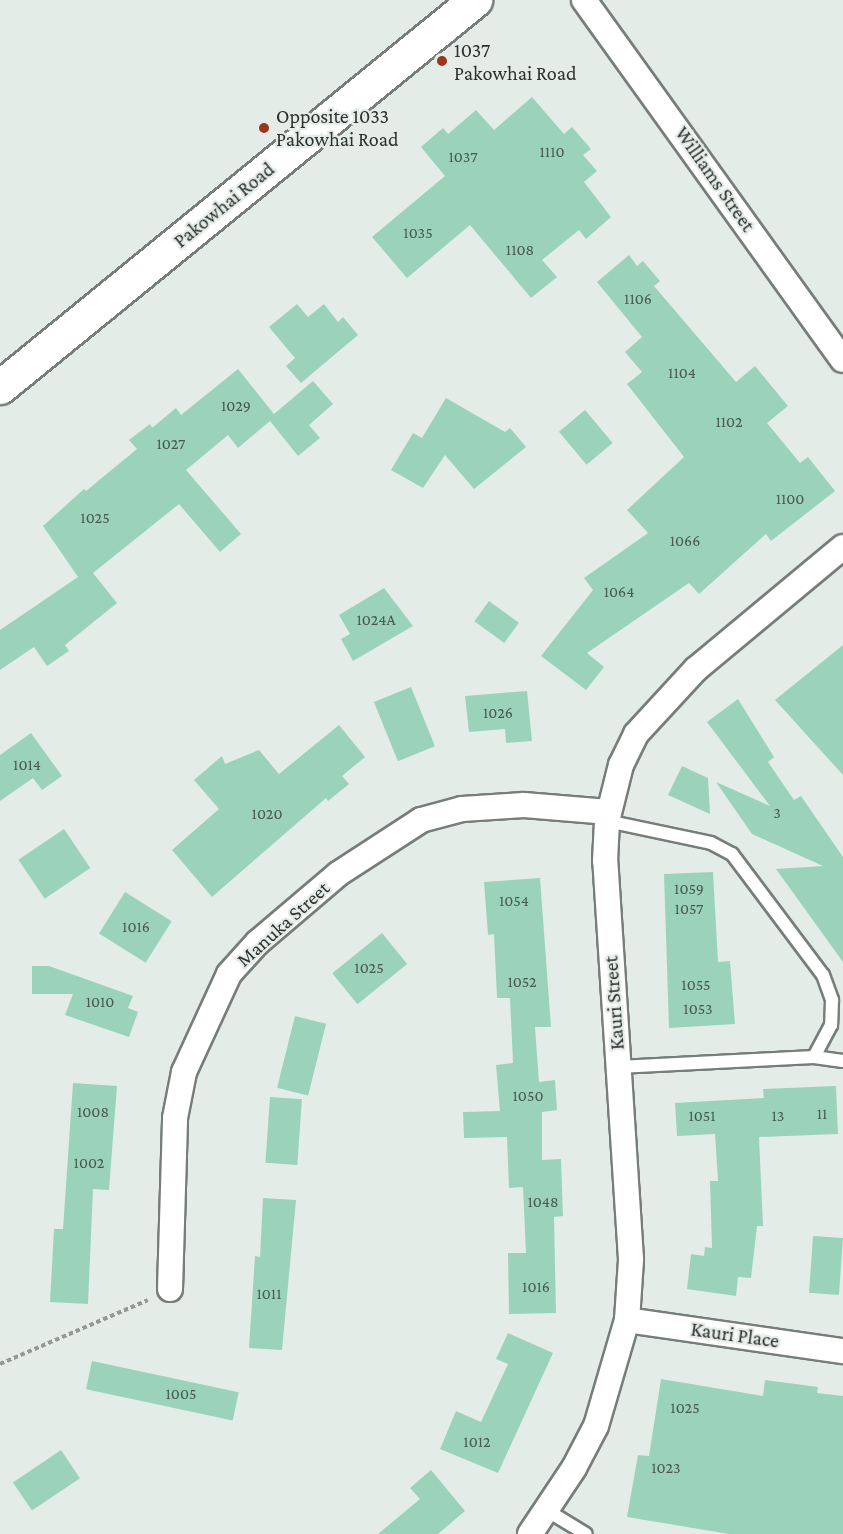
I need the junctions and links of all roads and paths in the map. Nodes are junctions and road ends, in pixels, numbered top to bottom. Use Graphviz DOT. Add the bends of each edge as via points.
graph roads {
  1 [pos="475,0"];
  2 [pos="584,0"];
  3 [pos="843,360"];
  4 [pos="0,387"];
  5 [pos="843,547"];
  6 [pos="608,817"];
  7 [pos="814,1057"];
  8 [pos="843,1061"];
  9 [pos="618,1067"];
  10 [pos="170,1289"];
  11 [pos="627,1320"];
  12 [pos="843,1351"];
  13 [pos="0,1364"];
  14 [pos="548,1511"];
  15 [pos="530,1534"];
  16 [pos="586,1534"];
  1 -- 4 [label="main road, Pakowhai Road"];
  2 -- 3 [label="street, Williams Street"];
  5 -- 6 [label="street, Kauri Street" via="696,669 660,704 636,734 621,765"];
  6 -- 7 [label="lane" via="711,843 732,854 823,975 832,1000 831,1025"];
  6 -- 9 [label="street, Kauri Street" via="605,861"];
  6 -- 10 [label="street, Manuka Street" via="524,805 462,809 421,820 338,874 257,943 229,974 184,1072 175,1118"];
  7 -- 8 [label="lane"];
  7 -- 9 [label="lane"];
  9 -- 11 [label="street, Kauri Street" via="631,1259"];
  10 -- 13 [label="path"];
  11 -- 12 [label="street, Kauri Place"];
  11 -- 14 [label="street, Kauri Street" via="596,1426"];
  14 -- 15 [label="street, Kauri Street"];
  14 -- 16 [label="lane"];
}
